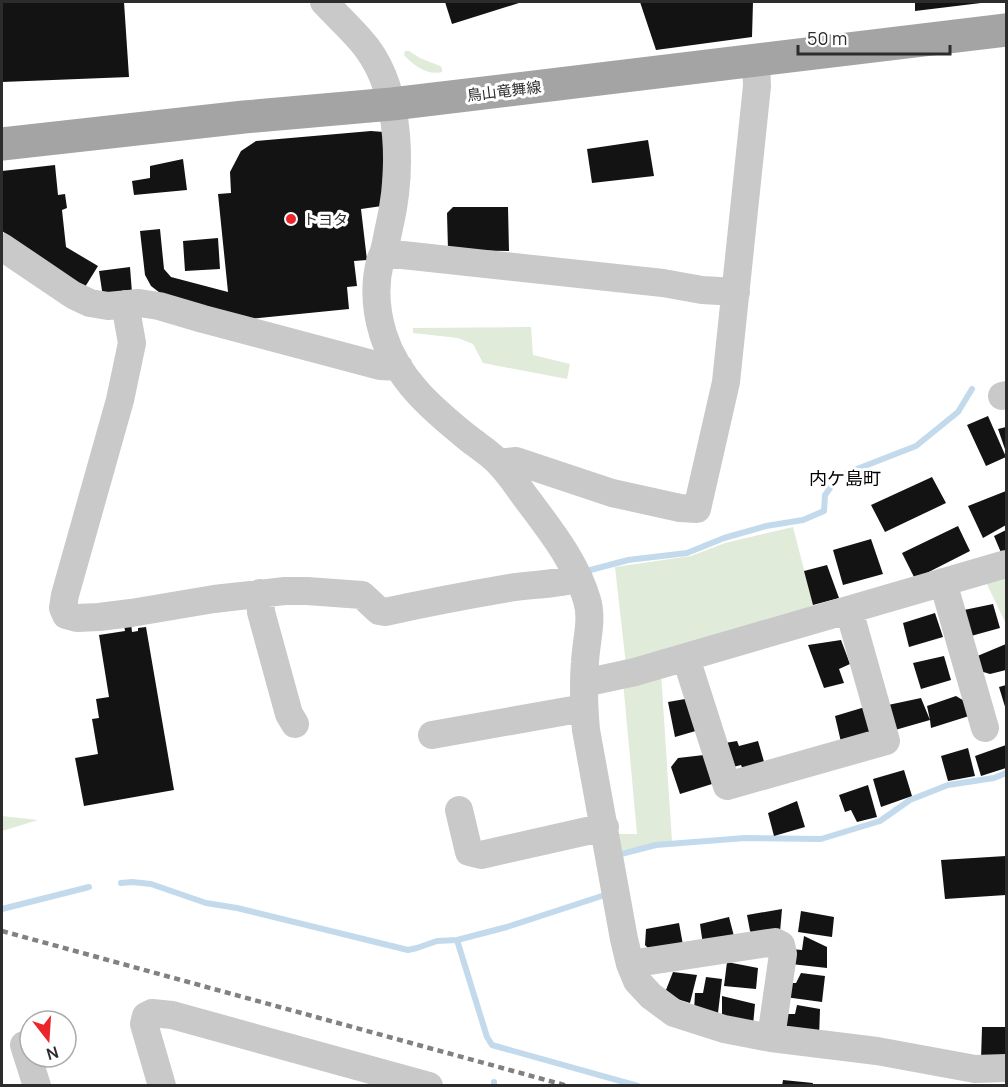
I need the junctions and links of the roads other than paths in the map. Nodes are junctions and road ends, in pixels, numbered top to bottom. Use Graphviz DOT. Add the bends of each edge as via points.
graph roads {
  1 [pos="324,2"];
  2 [pos="1006,30"];
  3 [pos="756,60"];
  4 [pos="392,104"];
  5 [pos="2,144"];
  6 [pos="2,247"];
  7 [pos="384,253"];
  8 [pos="736,292"];
  9 [pos="125,304"];
  10 [pos="399,367"];
  11 [pos="500,463"];
  12 [pos="1006,564"];
  13 [pos="579,578"];
  14 [pos="943,582"];
  15 [pos="260,593"];
  16 [pos="849,610"];
  17 [pos="686,658"];
  18 [pos="584,695"];
  19 [pos="295,724"];
  20 [pos="985,728"];
  21 [pos="432,735"];
  22 [pos="459,810"];
  23 [pos="604,827"];
  24 [pos="630,963"];
  25 [pos="771,1038"];
  26 [pos="1006,1068"];
  27 [pos="32,1069"];
  28 [pos="955,1075"];
  29 [pos="428,1085"];
  30 [pos="37,1086"];
  31 [pos="162,1086"];
  1 -- 4 [label="street" via="367,48 384,76"];
  2 -- 3 [label="main road, 鳥山竜舞線"];
  3 -- 4 [label="main road, 鳥山竜舞線"];
  3 -- 8 [label="street" via="757,86"];
  4 -- 5 [label="main road, 鳥山竜舞線"];
  4 -- 7 [label="street" via="397,161"];
  6 -- 9 [label="street" via="90,303"];
  7 -- 8 [label="street"];
  7 -- 10 [label="street" via="377,286 378,314 389,350"];
  8 -- 11 [label="street" via="726,382 698,508 680,508 612,493 516,461"];
  9 -- 10 [label="street" via="159,306 380,366"];
  9 -- 15 [label="street" via="132,343 120,400 64,595 66,615 99,617"];
  10 -- 11 [label="street" via="425,402"];
  11 -- 13 [label="street" via="561,545"];
  12 -- 14 [label="street"];
  13 -- 15 [label="street" via="385,612 362,595"];
  13 -- 18 [label="street" via="590,613"];
  14 -- 16 [label="street"];
  14 -- 20 [label="street"];
  15 -- 19 [label="street" via="261,612"];
  16 -- 17 [label="street"];
  16 -- 17 [label="street" via="886,741 728,786"];
  17 -- 18 [label="street" via="635,672"];
  18 -- 21 [label="street"];
  18 -- 23 [label="street" via="586,730"];
  22 -- 23 [label="street" via="468,852 481,855"];
  23 -- 24 [label="street"];
  24 -- 25 [label="street" via="637,981 674,1012 724,1029"];
  24 -- 25 [label="street" via="775,942 781,945"];
  25 -- 28 [label="street" via="877,1052"];
  26 -- 28 [label="street" via="975,1069"];
  27 -- 30 [label="street"];
  29 -- 31 [label="street" via="172,1015 152,1013 146,1016 144,1024"];
}
